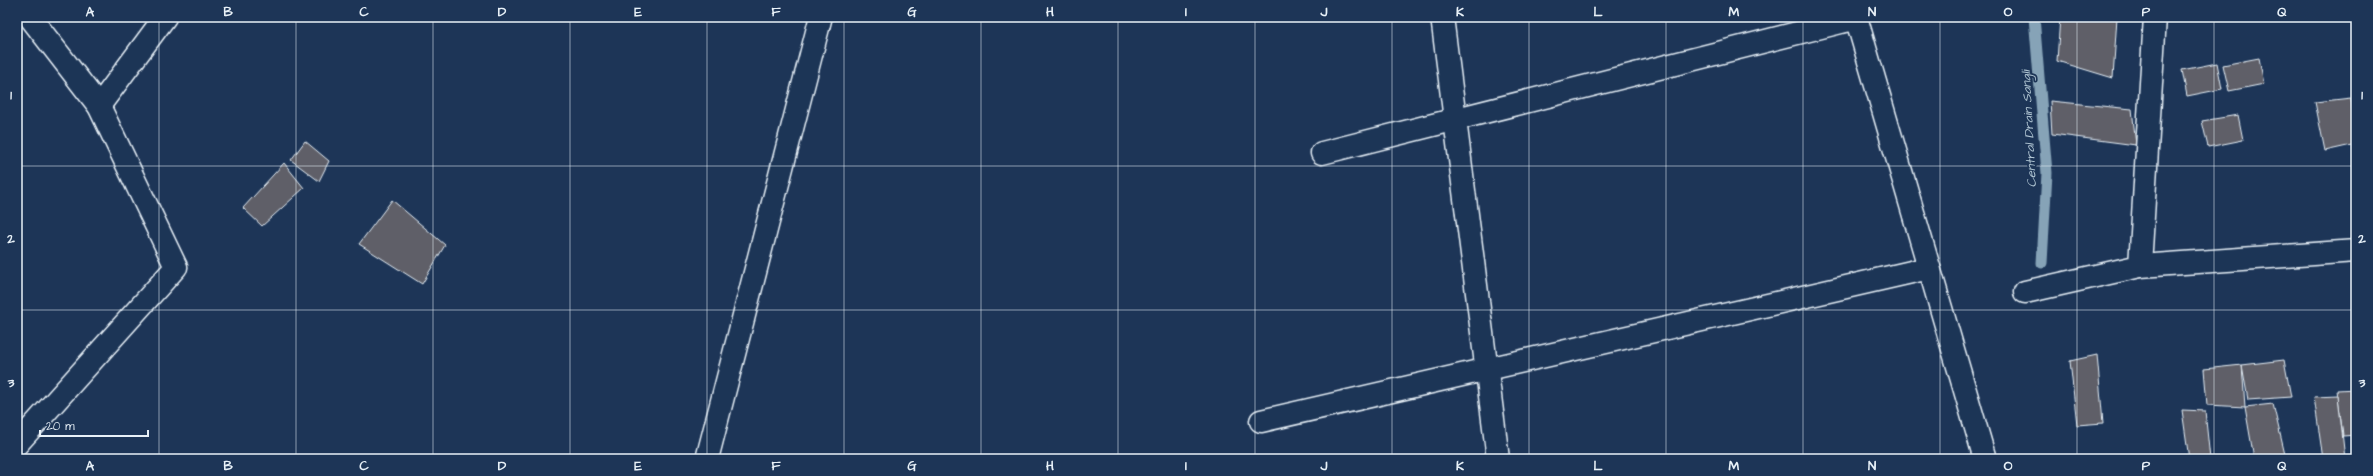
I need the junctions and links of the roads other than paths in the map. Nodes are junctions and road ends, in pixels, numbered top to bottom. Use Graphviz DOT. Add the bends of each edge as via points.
graph roads {
  1 [pos="30,17"];
  2 [pos="165,17"];
  3 [pos="1442,17"];
  4 [pos="2155,17"];
  5 [pos="1856,18"];
  6 [pos="820,20"];
  7 [pos="99,106"];
  8 [pos="1456,120"];
  9 [pos="1322,153"];
  10 [pos="2356,251"];
  11 [pos="2140,266"];
  12 [pos="1929,268"];
  13 [pos="2025,292"];
  14 [pos="1487,369"];
  15 [pos="1261,421"];
  16 [pos="17,444"];
  17 [pos="707,459"];
  18 [pos="1498,459"];
  19 [pos="1984,459"];
  1 -- 7 [label="street"];
  2 -- 7 [label="street"];
  3 -- 8 [label="street"];
  4 -- 11 [label="street"];
  5 -- 8 [label="street"];
  5 -- 12 [label="street"];
  6 -- 17 [label="street"];
  7 -- 16 [label="street" via="176,267"];
  8 -- 9 [label="street"];
  8 -- 14 [label="street"];
  10 -- 11 [label="street"];
  11 -- 13 [label="street"];
  12 -- 14 [label="street"];
  12 -- 19 [label="street"];
  14 -- 15 [label="street"];
  14 -- 18 [label="street"];
}
